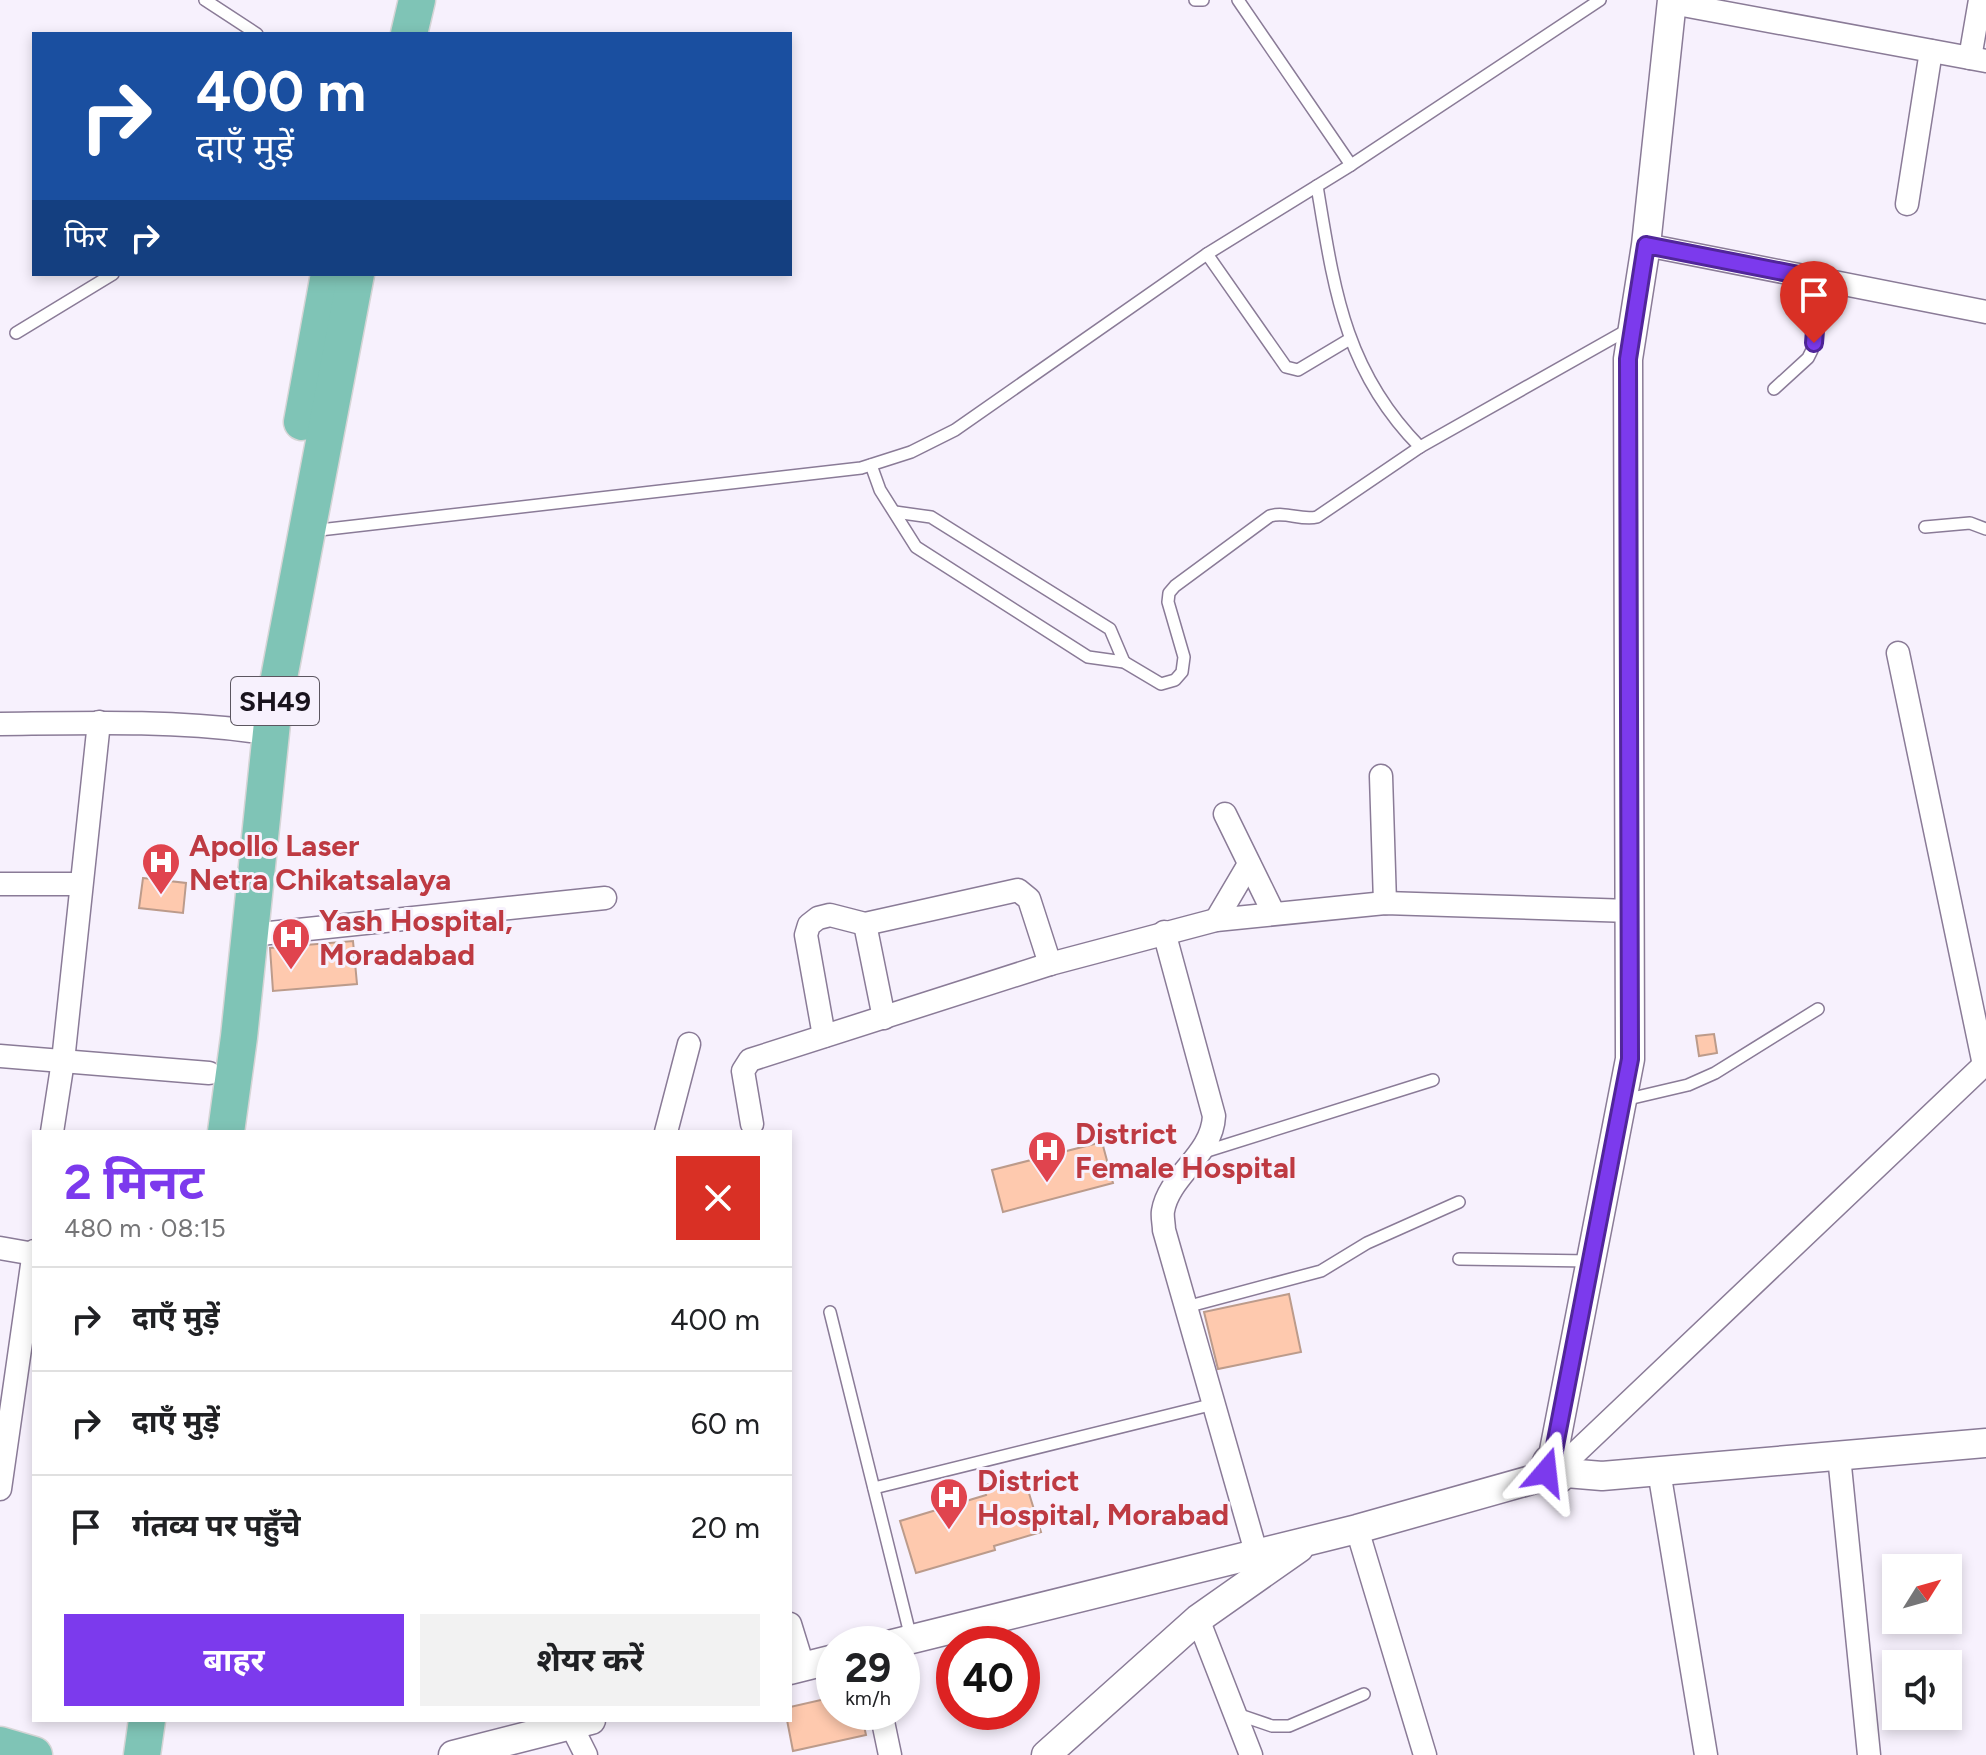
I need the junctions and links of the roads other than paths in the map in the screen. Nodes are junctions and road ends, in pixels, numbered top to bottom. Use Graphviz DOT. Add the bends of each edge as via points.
graph roads {
  1 [pos="205,0"];
  2 [pos="393,0"];
  3 [pos="417,0"];
  4 [pos="1195,0"];
  5 [pos="1203,0"];
  6 [pos="1238,0"];
  7 [pos="1600,0"];
  8 [pos="1980,0"];
  9 [pos="1672,2"];
  10 [pos="254,32"];
  11 [pos="385,32"];
  12 [pos="409,32"];
  13 [pos="1931,51"];
  14 [pos="1978,60"];
  15 [pos="1351,165"];
  16 [pos="1317,186"];
  17 [pos="1907,204"];
  18 [pos="1646,245"];
  19 [pos="1207,254"];
  20 [pos="110,276"];
  21 [pos="329,276"];
  22 [pos="356,276"];
  23 [pos="1819,279"];
  24 [pos="1986,312"];
  25 [pos="1633,326"];
  26 [pos="16,333"];
  27 [pos="1350,339"];
  28 [pos="1774,389"];
  29 [pos="1420,447"];
  30 [pos="871,465"];
  31 [pos="895,512"];
  32 [pos="1925,527"];
  33 [pos="1986,529"];
  34 [pos="306,532"];
  35 [pos="1898,653"];
  36 [pos="1124,662"];
  37 [pos="99,722"];
  38 [pos="0,724"];
  39 [pos="251,731"];
  40 [pos="1381,776"];
  41 [pos="1225,814"];
  42 [pos="1249,864"];
  43 [pos="0,884"];
  44 [pos="81,884"];
  45 [pos="605,898"];
  46 [pos="1385,903"];
  47 [pos="1630,911"];
  48 [pos="1273,912"];
  49 [pos="1216,920"];
  50 [pos="865,924"];
  51 [pos="1164,932"];
  52 [pos="250,935"];
  53 [pos="1050,964"];
  54 [pos="1818,1009"];
  55 [pos="884,1018"];
  56 [pos="824,1036"];
  57 [pos="689,1044"];
  58 [pos="0,1056"];
  59 [pos="63,1061"];
  60 [pos="1985,1064"];
  61 [pos="209,1073"];
  62 [pos="1433,1080"];
  63 [pos="1623,1101"];
  64 [pos="752,1124"];
  65 [pos="52,1130"];
  66 [pos="202,1130"];
  67 [pos="226,1130"];
  68 [pos="667,1130"];
  69 [pos="1200,1153"];
  70 [pos="1459,1202"];
  71 [pos="0,1248"];
  72 [pos="32,1253"];
  73 [pos="1459,1259"];
  74 [pos="1592,1261"];
  75 [pos="32,1262"];
  76 [pos="1186,1307"];
  77 [pos="830,1312"];
  78 [pos="7,1381"];
  79 [pos="1214,1404"];
  80 [pos="1986,1443"];
  81 [pos="1839,1456"];
  82 [pos="1559,1466"];
  83 [pos="1659,1471"];
  84 [pos="874,1488"];
  85 [pos="0,1489"];
  86 [pos="1357,1529"];
  87 [pos="1312,1539"];
  88 [pos="1256,1552"];
  89 [pos="1198,1619"];
  90 [pos="899,1626"];
  91 [pos="920,1637"];
  92 [pos="792,1639"];
  93 [pos="816,1663"];
  94 [pos="796,1668"];
  95 [pos="1364,1694"];
  96 [pos="1236,1714"];
  97 [pos="130,1722"];
  98 [pos="147,1722"];
  99 [pos="581,1722"];
  100 [pos="885,1730"];
  101 [pos="0,1745"];
  102 [pos="34,1755"];
  103 [pos="126,1755"];
  104 [pos="142,1755"];
  105 [pos="453,1755"];
  106 [pos="586,1755"];
  107 [pos="890,1755"];
  108 [pos="1046,1755"];
  109 [pos="1251,1755"];
  110 [pos="1425,1755"];
  111 [pos="1706,1755"];
  112 [pos="1869,1755"];
  1 -- 10 [label="lane"];
  2 -- 11 [label="main road"];
  3 -- 12 [label="main road"];
  4 -- 5 [label="lane"];
  6 -- 15 [label="lane"];
  7 -- 15 [label="lane"];
  8 -- 14 [label="street"];
  9 -- 13 [label="street"];
  9 -- 18 [label="street"];
  13 -- 14 [label="street"];
  13 -- 17 [label="street"];
  15 -- 16 [label="lane"];
  16 -- 19 [label="lane"];
  16 -- 27 [label="lane" via="1334,289"];
  18 -- 23 [label="street"];
  18 -- 25 [label="street"];
  19 -- 27 [label="lane" via="1286,367 1298,370"];
  19 -- 30 [label="lane" via="955,430"];
  20 -- 26 [label="lane"];
  21 -- 39 [label="main road, SH49"];
  22 -- 34 [label="main road, SH49"];
  23 -- 24 [label="street"];
  23 -- 28 [label="lane" via="1812,350"];
  25 -- 29 [label="lane"];
  25 -- 47 [label="street" via="1628,359"];
  27 -- 29 [label="lane" via="1372,384"];
  29 -- 36 [label="lane" via="1317,517 1270,516 1175,586 1168,602 1184,657 1175,680 1161,684"];
  30 -- 31 [label="lane"];
  30 -- 34 [label="lane"];
  31 -- 36 [label="lane" via="916,547 1088,657"];
  31 -- 36 [label="lane" via="931,517 1110,629"];
  32 -- 33 [label="lane" via="1970,523"];
  34 -- 52 [label="main road, SH49" via="274,704"];
  35 -- 60 [label="street"];
  37 -- 38 [label="street"];
  37 -- 39 [label="street"];
  37 -- 44 [label="street"];
  39 -- 61 [label="main road, SH49"];
  40 -- 46 [label="street"];
  41 -- 42 [label="street"];
  42 -- 48 [label="street"];
  42 -- 49 [label="street"];
  43 -- 44 [label="street"];
  44 -- 59 [label="street"];
  45 -- 52 [label="street"];
  46 -- 47 [label="street"];
  46 -- 48 [label="street"];
  47 -- 63 [label="street" via="1630,1059"];
  48 -- 49 [label="street"];
  49 -- 51 [label="street"];
  50 -- 53 [label="street" via="1018,890 1029,899"];
  50 -- 55 [label="street"];
  50 -- 56 [label="street" via="830,915 809,925 806,935"];
  51 -- 53 [label="street"];
  51 -- 69 [label="street" via="1214,1116 1214,1129"];
  52 -- 67 [label="main road, SH49"];
  53 -- 55 [label="street"];
  54 -- 63 [label="lane" via="1715,1073"];
  55 -- 56 [label="street"];
  56 -- 64 [label="street" via="744,1065"];
  57 -- 68 [label="street"];
  58 -- 59 [label="street"];
  59 -- 61 [label="street"];
  59 -- 65 [label="street"];
  60 -- 82 [label="street"];
  61 -- 66 [label="main road, SH49"];
  62 -- 69 [label="lane"];
  63 -- 74 [label="street"];
  69 -- 76 [label="street" via="1163,1211"];
  70 -- 76 [label="lane" via="1367,1243 1321,1271"];
  71 -- 72 [label="street"];
  73 -- 74 [label="lane"];
  74 -- 82 [label="street"];
  75 -- 78 [label="street"];
  76 -- 79 [label="street"];
  77 -- 84 [label="lane"];
  78 -- 85 [label="street"];
  79 -- 84 [label="lane"];
  79 -- 88 [label="street"];
  80 -- 81 [label="street"];
  81 -- 83 [label="street"];
  81 -- 112 [label="street"];
  82 -- 83 [label="street" via="1602,1476"];
  82 -- 86 [label="street"];
  83 -- 111 [label="street"];
  84 -- 90 [label="lane"];
  86 -- 87 [label="street"];
  86 -- 110 [label="street"];
  87 -- 88 [label="street"];
  87 -- 89 [label="street"];
  88 -- 91 [label="street"];
  89 -- 96 [label="street"];
  89 -- 108 [label="street"];
  92 -- 94 [label="street"];
  93 -- 94 [label="street"];
  95 -- 96 [label="lane" via="1289,1726"];
  96 -- 109 [label="street"];
  97 -- 103 [label="main road"];
  98 -- 104 [label="main road"];
  99 -- 105 [label="street"];
  99 -- 106 [label="street"];
  100 -- 107 [label="street"];
  101 -- 102 [label="main road"];
}
